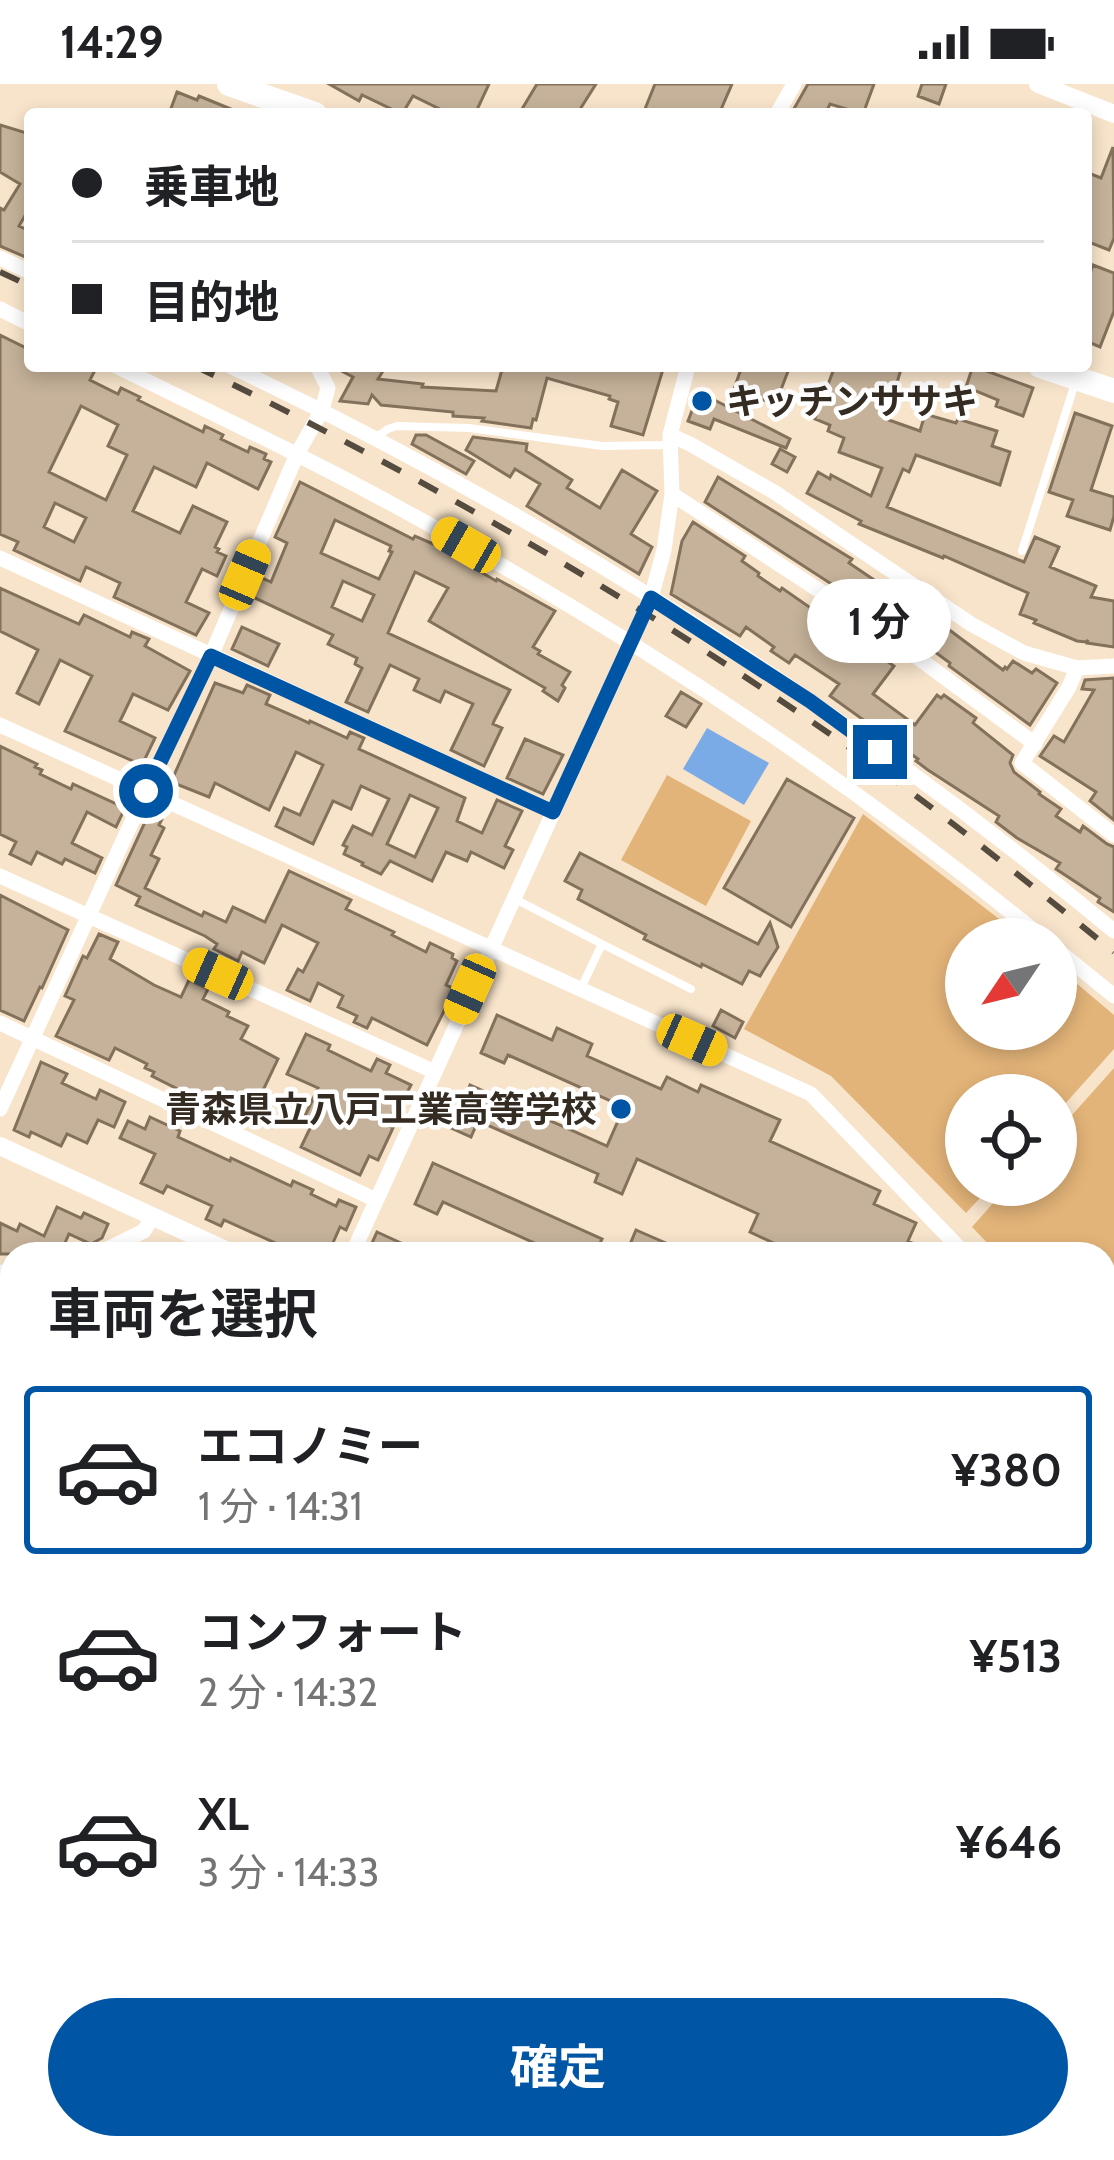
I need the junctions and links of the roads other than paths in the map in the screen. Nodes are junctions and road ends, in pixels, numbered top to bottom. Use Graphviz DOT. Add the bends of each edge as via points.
graph roads {
  1 [pos="229,84"];
  2 [pos="1038,84"];
  3 [pos="298,108"];
  4 [pos="1114,114"];
  5 [pos="128,372"];
  6 [pos="243,372"];
  7 [pos="320,372"];
  8 [pos="687,372"];
  9 [pos="1057,372"];
  10 [pos="1077,379"];
  11 [pos="1114,392"];
  12 [pos="322,410"];
  13 [pos="374,439"];
  14 [pos="670,440"];
  15 [pos="297,454"];
  16 [pos="672,494"];
  17 [pos="1022,551"];
  18 [pos="0,558"];
  19 [pos="651,598"];
  20 [pos="629,644"];
  21 [pos="211,656"];
  22 [pos="1114,666"];
  23 [pos="1077,668"];
  24 [pos="0,724"];
  25 [pos="1035,744"];
  26 [pos="146,791"];
  27 [pos="553,812"];
  28 [pos="1114,835"];
  29 [pos="0,875"];
  30 [pos="513,898"];
  31 [pos="88,916"];
  32 [pos="1017,918"];
  33 [pos="1114,931"];
  34 [pos="602,944"];
  35 [pos="489,948"];
  36 [pos="1077,966"];
  37 [pos="580,989"];
  38 [pos="691,989"];
  39 [pos="1114,996"];
  40 [pos="0,1023"];
  41 [pos="33,1038"];
  42 [pos="434,1071"];
  43 [pos="0,1109"];
  44 [pos="0,1146"];
  45 [pos="374,1199"];
  46 [pos="153,1216"];
  47 [pos="122,1242"];
  48 [pos="208,1242"];
  49 [pos="357,1242"];
  50 [pos="953,1242"];
  1 -- 3 [label="main road"];
  2 -- 4 [label="street"];
  5 -- 15 [label="street"];
  6 -- 12 [label="street"];
  7 -- 12 [label="street" via="328,388"];
  8 -- 14 [label="street"];
  9 -- 10 [label="main road"];
  10 -- 11 [label="main road"];
  10 -- 17 [label="lane"];
  12 -- 13 [label="street"];
  12 -- 15 [label="street"];
  13 -- 14 [label="lane" via="397,426 602,446"];
  13 -- 19 [label="street"];
  14 -- 16 [label="street"];
  14 -- 23 [label="street" via="774,492 971,624 1024,653"];
  15 -- 20 [label="street"];
  15 -- 21 [label="street"];
  16 -- 19 [label="street"];
  16 -- 25 [label="street"];
  18 -- 21 [label="street"];
  19 -- 20 [label="street"];
  19 -- 33 [label="street" via="828,713"];
  20 -- 27 [label="street"];
  20 -- 32 [label="street" via="882,814"];
  21 -- 26 [label="street"];
  21 -- 27 [label="street"];
  22 -- 23 [label="street"];
  23 -- 25 [label="street"];
  24 -- 26 [label="street"];
  25 -- 28 [label="street" via="1022,764"];
  26 -- 31 [label="street"];
  26 -- 35 [label="street"];
  27 -- 30 [label="street"];
  29 -- 31 [label="street"];
  30 -- 34 [label="lane"];
  30 -- 35 [label="street"];
  31 -- 41 [label="street"];
  31 -- 42 [label="street"];
  34 -- 37 [label="lane"];
  34 -- 38 [label="lane"];
  35 -- 37 [label="street"];
  35 -- 42 [label="street"];
  36 -- 39 [label="street"];
  37 -- 50 [label="street" via="811,1094"];
  40 -- 41 [label="street"];
  41 -- 43 [label="street"];
  41 -- 45 [label="street"];
  42 -- 45 [label="street"];
  44 -- 46 [label="street"];
  45 -- 49 [label="street"];
  46 -- 47 [label="street"];
  46 -- 48 [label="street"];
}
